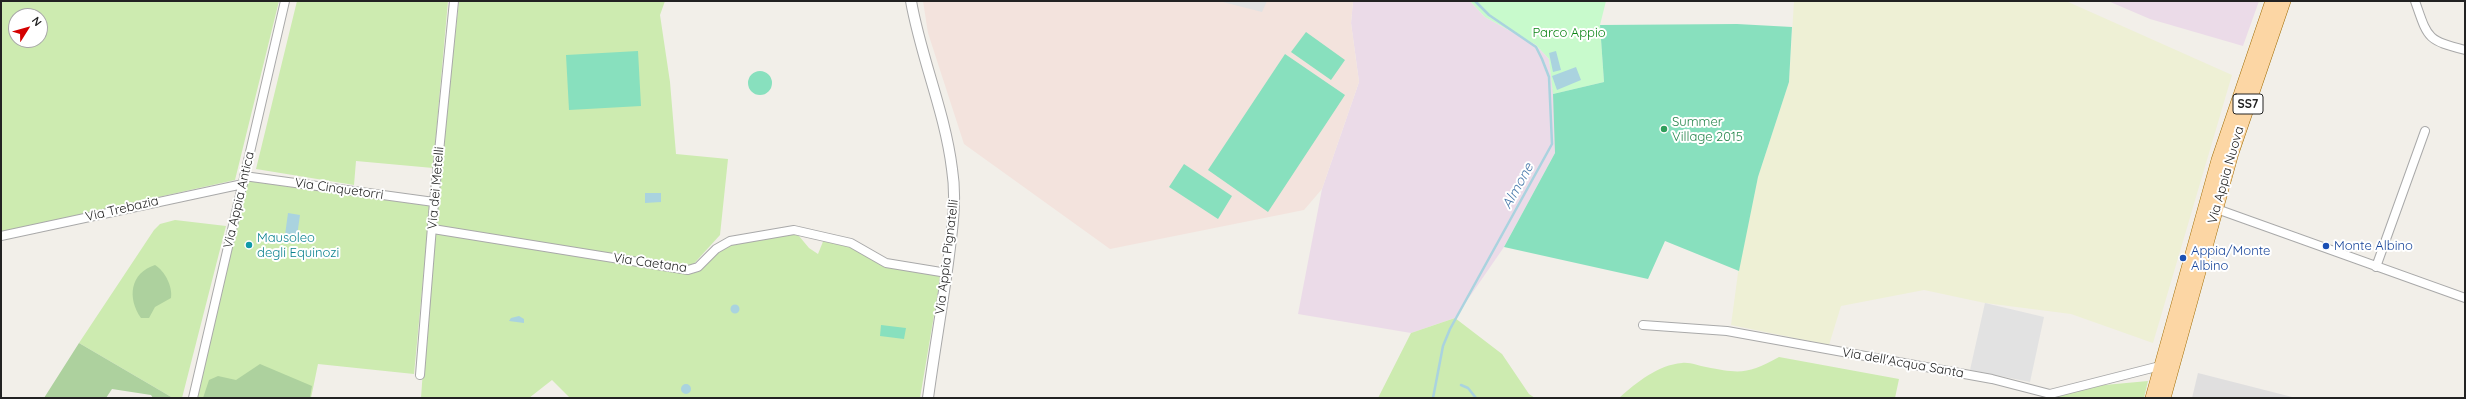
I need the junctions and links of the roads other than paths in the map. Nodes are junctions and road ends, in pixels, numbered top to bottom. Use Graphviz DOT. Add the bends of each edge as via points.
graph roads {
  1 [pos="285,1"];
  2 [pos="454,1"];
  3 [pos="911,1"];
  4 [pos="2272,1"];
  5 [pos="2284,1"];
  6 [pos="2415,1"];
  7 [pos="2465,50"];
  8 [pos="2425,131"];
  9 [pos="244,180"];
  10 [pos="434,202"];
  11 [pos="2210,207"];
  12 [pos="433,229"];
  13 [pos="1,236"];
  14 [pos="2376,267"];
  15 [pos="947,273"];
  16 [pos="2465,298"];
  17 [pos="1643,325"];
  18 [pos="2160,366"];
  19 [pos="420,374"];
  20 [pos="193,398"];
  21 [pos="928,398"];
  22 [pos="2152,398"];
  23 [pos="2164,398"];
  1 -- 9 [label="street, Via Appia Antica"];
  2 -- 10 [label="street, Via dei Metelli"];
  3 -- 15 [label="street, Via Appia Pignatelli" via="917,36 946,131 952,169 954,200"];
  4 -- 11 [label="main road, Via Appia Nuova / SS7" via="2232,113"];
  5 -- 11 [label="main road, Via Appia Nuova / SS7"];
  6 -- 7 [label="street" via="2431,38 2438,44"];
  8 -- 14 [label="street"];
  9 -- 10 [label="street, Via Cinquetorri"];
  9 -- 13 [label="street, Via Trebazia"];
  9 -- 20 [label="street, Via Appia Antica"];
  10 -- 12 [label="street, Via dei Metelli"];
  11 -- 14 [label="street"];
  11 -- 18 [label="main road, Via Appia Nuova / SS7"];
  11 -- 23 [label="main road, Via Appia Nuova / SS7"];
  12 -- 15 [label="street, Via Caetana" via="688,270 698,267 716,249 730,241 799,230 851,242 886,263"];
  12 -- 19 [label="street, Via dei Metelli"];
  14 -- 16 [label="street"];
  15 -- 21 [label="street, Via Appia Pignatelli"];
  17 -- 18 [label="street, Via dell'Acqua Santa" via="1727,331 1992,379 2050,394"];
  18 -- 22 [label="main road, Via Appia Nuova / SS7"];
}
